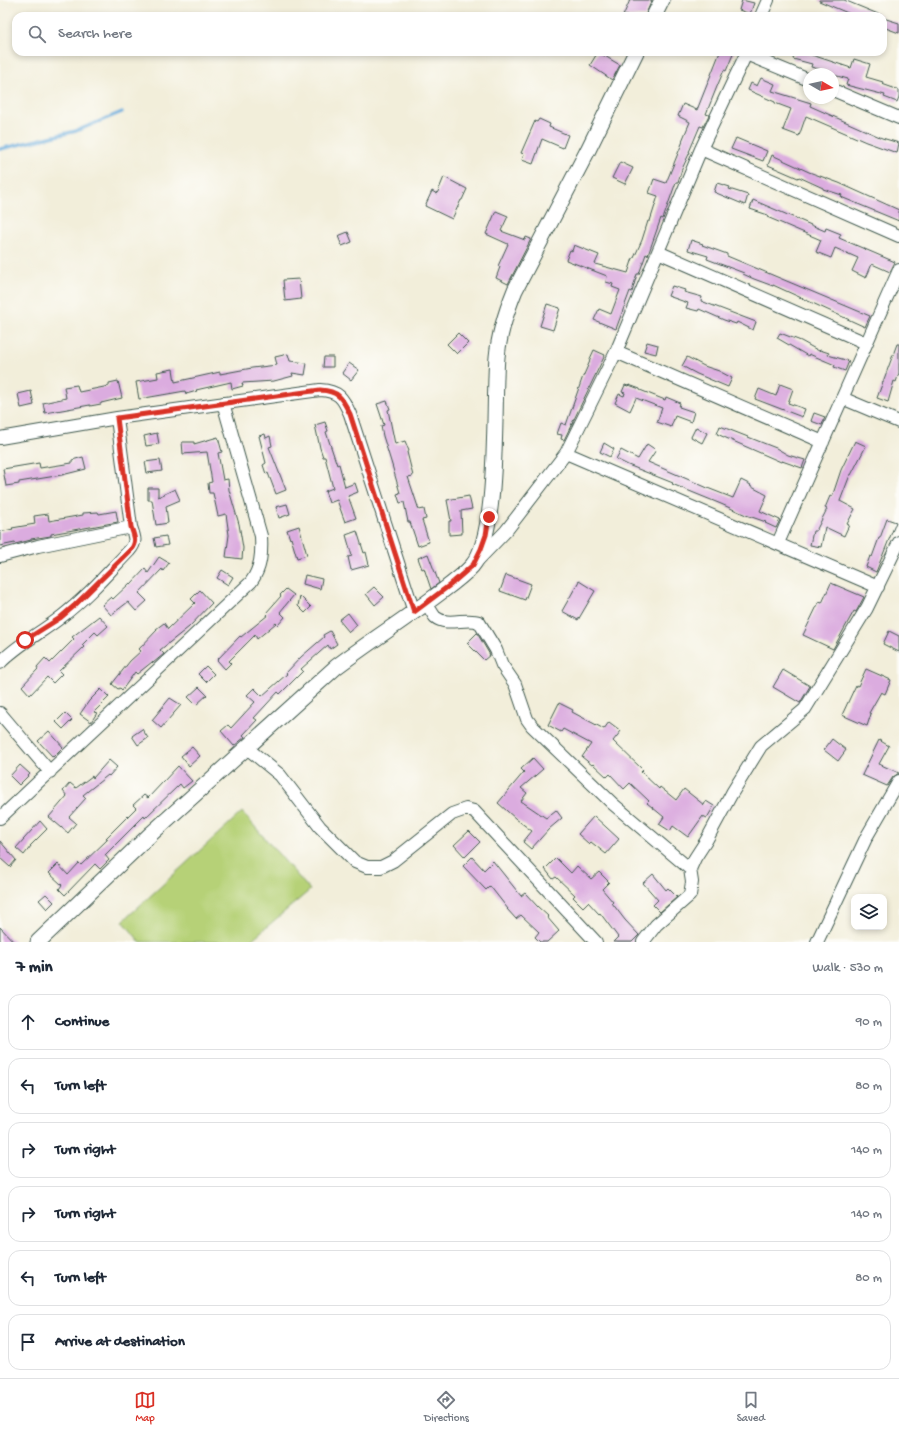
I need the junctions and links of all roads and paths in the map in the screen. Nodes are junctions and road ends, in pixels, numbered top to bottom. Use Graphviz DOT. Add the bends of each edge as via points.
graph roads {
  1 [pos="662,0"];
  2 [pos="768,0"];
  3 [pos="656,12"];
  4 [pos="763,12"];
  5 [pos="634,56"];
  6 [pos="745,56"];
  7 [pos="753,56"];
  8 [pos="803,77"];
  9 [pos="839,93"];
  10 [pos="899,118"];
  11 [pos="702,149"];
  12 [pos="899,236"];
  13 [pos="658,252"];
  14 [pos="899,270"];
  15 [pos="866,343"];
  16 [pos="616,352"];
  17 [pos="842,398"];
  18 [pos="223,403"];
  19 [pos="117,418"];
  20 [pos="899,422"];
  21 [pos="0,438"];
  22 [pos="823,442"];
  23 [pos="566,452"];
  24 [pos="131,527"];
  25 [pos="899,542"];
  26 [pos="778,543"];
  27 [pos="0,556"];
  28 [pos="473,565"];
  29 [pos="878,587"];
  30 [pos="420,608"];
  31 [pos="0,663"];
  32 [pos="0,713"];
  33 [pos="247,748"];
  34 [pos="50,772"];
  35 [pos="899,781"];
  36 [pos="0,818"];
  37 [pos="690,869"];
  38 [pos="38,942"];
  39 [pos="596,942"];
  40 [pos="643,942"];
  41 [pos="817,942"];
  1 -- 3 [label="street"];
  2 -- 4 [label="street"];
  5 -- 28 [label="street" via="508,305 497,356 493,480 489,517 486,535"];
  6 -- 11 [label="street"];
  7 -- 8 [label="street"];
  9 -- 10 [label="street"];
  11 -- 12 [label="street"];
  11 -- 13 [label="street"];
  13 -- 15 [label="street"];
  13 -- 16 [label="street"];
  14 -- 15 [label="street"];
  15 -- 17 [label="street"];
  16 -- 22 [label="street"];
  16 -- 23 [label="street"];
  17 -- 20 [label="street"];
  17 -- 22 [label="street"];
  18 -- 19 [label="street"];
  18 -- 30 [label="street" via="320,390 331,391 340,396 350,414"];
  18 -- 34 [label="street" via="261,536 262,556 257,574"];
  19 -- 21 [label="street"];
  19 -- 24 [label="street"];
  22 -- 26 [label="street"];
  23 -- 26 [label="street"];
  23 -- 28 [label="street" via="506,531"];
  24 -- 27 [label="street"];
  24 -- 31 [label="street" via="135,538 130,551 74,606 20,645"];
  25 -- 29 [label="street"];
  26 -- 29 [label="street"];
  28 -- 30 [label="street"];
  29 -- 37 [label="street" via="805,709 762,746 732,793"];
  30 -- 33 [label="street" via="336,667"];
  30 -- 37 [label="street" via="446,621 479,622 515,684 527,719 532,726 613,804"];
  32 -- 34 [label="street"];
  33 -- 38 [label="street" via="152,833"];
  33 -- 39 [label="street" via="280,776 320,827 355,862 367,867 381,868 393,861 452,814 466,809 474,811"];
  34 -- 36 [label="street"];
  35 -- 41 [label="street" via="868,836"];
  37 -- 40 [label="street" via="690,895 656,926"];
}
